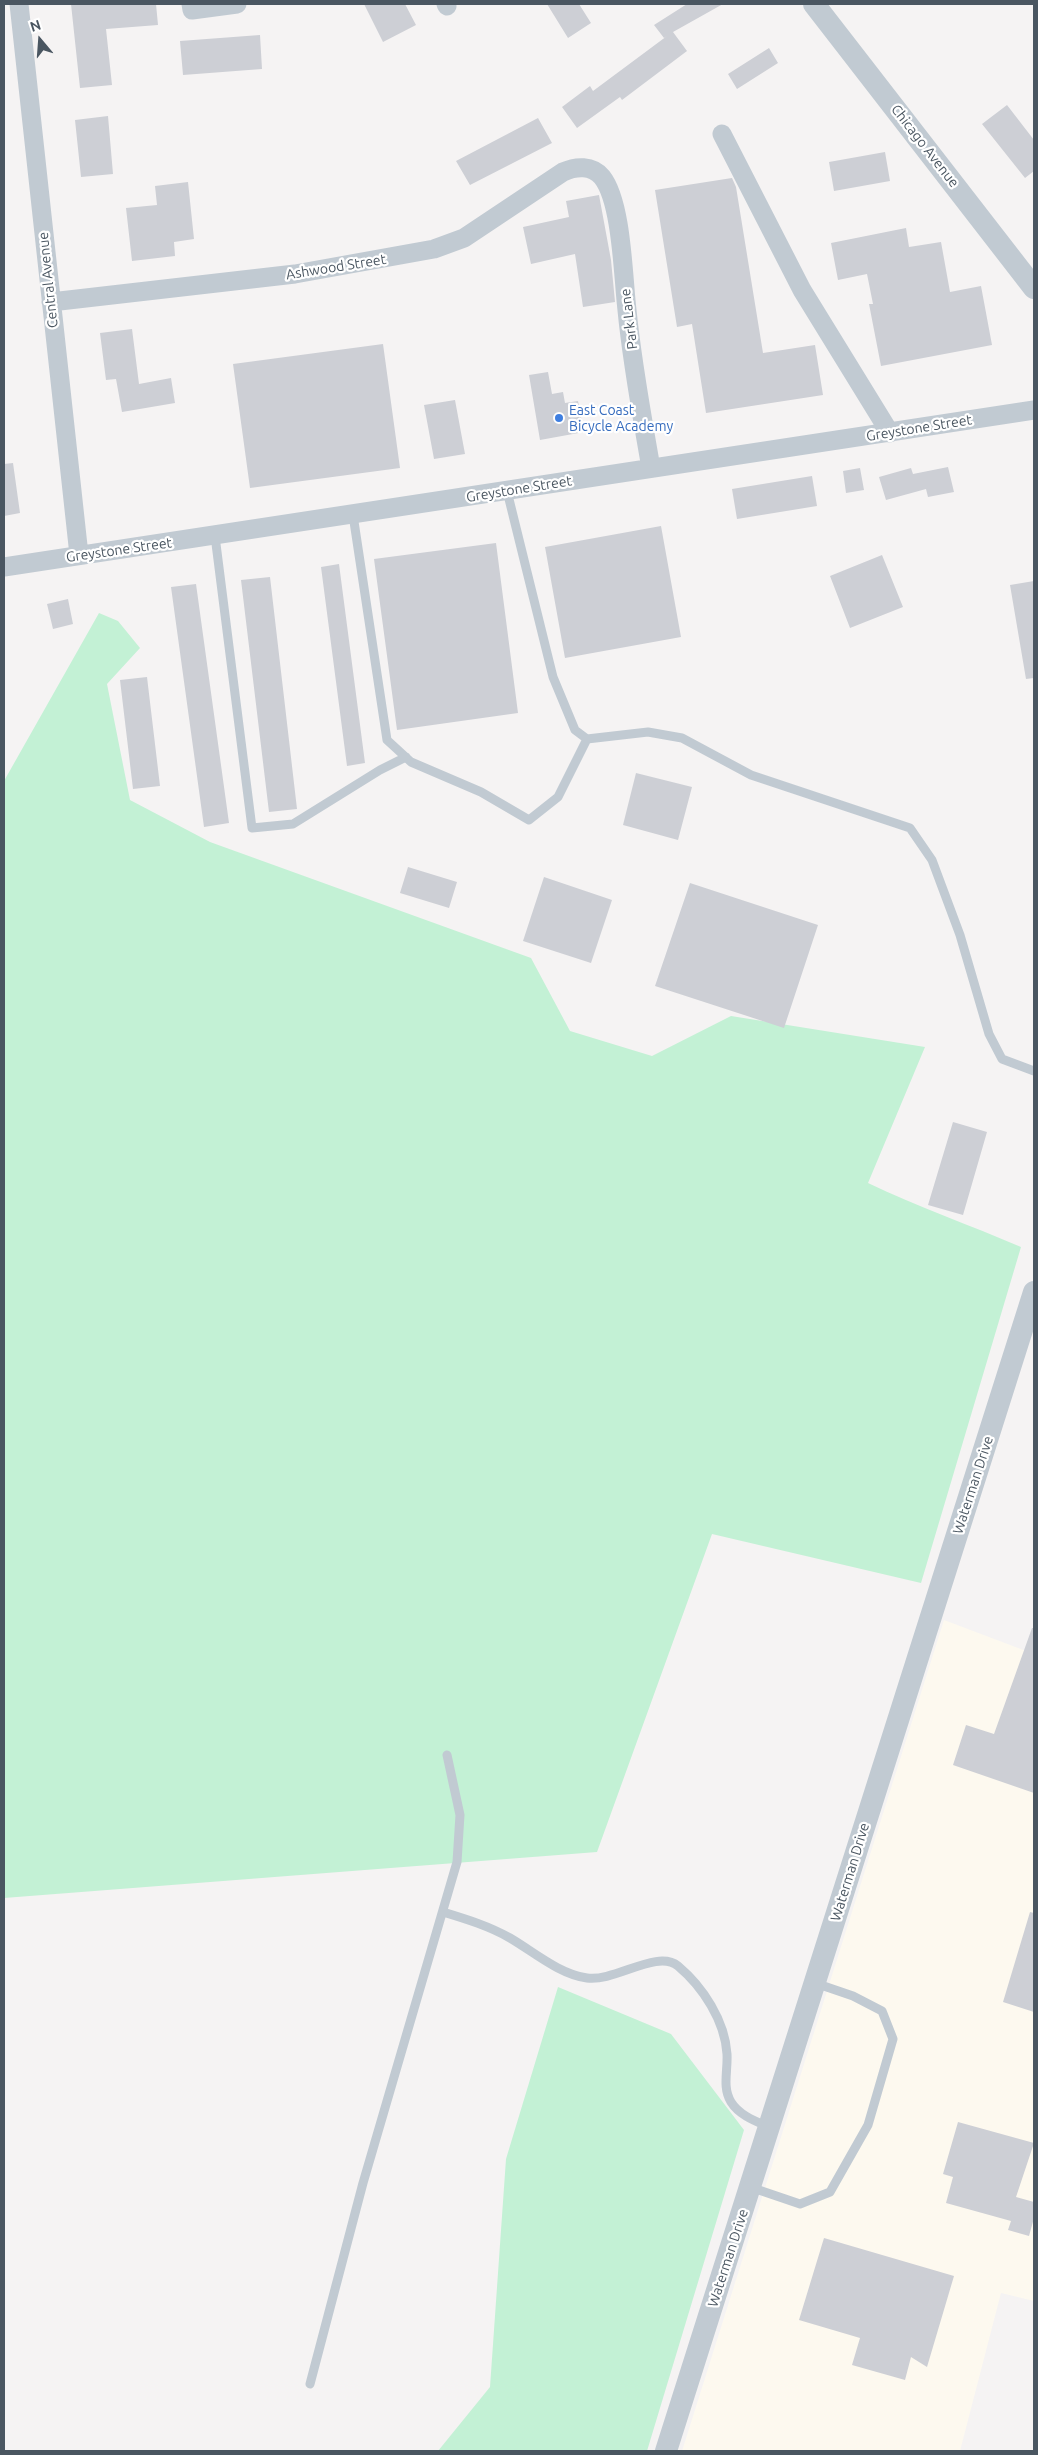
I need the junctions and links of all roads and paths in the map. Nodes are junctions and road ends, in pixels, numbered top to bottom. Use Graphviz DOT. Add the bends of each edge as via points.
graph roads {
  1 [pos="19,4"];
  2 [pos="191,4"];
  3 [pos="237,4"];
  4 [pos="814,4"];
  5 [pos="722,134"];
  6 [pos="598,174"];
  7 [pos="1034,288"];
  8 [pos="51,302"];
  9 [pos="1034,410"];
  10 [pos="890,432"];
  11 [pos="651,468"];
  12 [pos="507,491"];
  13 [pos="353,515"];
  14 [pos="215,536"];
  15 [pos="79,555"];
  16 [pos="4,567"];
  17 [pos="588,739"];
  18 [pos="406,757"];
  19 [pos="1034,1071"];
  20 [pos="1034,1292"];
  21 [pos="1028,1331"];
  22 [pos="447,1755"];
  23 [pos="443,1912"];
  24 [pos="815,1983"];
  25 [pos="769,2127"];
  26 [pos="750,2187"];
  27 [pos="310,2384"];
  28 [pos="666,2451"];
  1 -- 8 [label="street, Central Avenue"];
  2 -- 3 [label="street" via="192,10"];
  4 -- 7 [label="street, Chicago Avenue"];
  5 -- 10 [label="street" via="802,290"];
  6 -- 8 [label="street, Ashwood Street" via="586,168 570,169 464,238 416,254 295,274"];
  6 -- 11 [label="street, Park Lane" via="609,192 615,213"];
  8 -- 15 [label="street, Central Avenue"];
  9 -- 10 [label="street, Greystone Street"];
  10 -- 11 [label="street, Greystone Street"];
  11 -- 12 [label="street, Greystone Street"];
  12 -- 13 [label="street, Greystone Street"];
  12 -- 17 [label="lane" via="553,677 575,730"];
  13 -- 14 [label="street, Greystone Street"];
  13 -- 18 [label="lane" via="387,740"];
  14 -- 15 [label="street, Greystone Street"];
  14 -- 18 [label="lane" via="252,828 293,824"];
  15 -- 16 [label="street, Greystone Street"];
  17 -- 18 [label="lane" via="558,797 529,820 481,792"];
  17 -- 19 [label="lane" via="648,732 682,738 751,775 910,828 932,860 960,935 989,1034 1002,1059"];
  20 -- 21 [label="street, Waterman Drive"];
  21 -- 24 [label="street, Waterman Drive"];
  22 -- 23 [label="lane" via="458,1803 460,1832 457,1862"];
  23 -- 25 [label="lane" via="494,1930 551,1964 586,1978 606,1976 659,1960 674,1963 700,1990 720,2023 726,2043 726,2089 730,2100 742,2114"];
  23 -- 27 [label="lane" via="363,2183"];
  24 -- 25 [label="street, Waterman Drive"];
  24 -- 26 [label="lane" via="853,1996 882,2011 893,2039 868,2125 830,2192 800,2204"];
  25 -- 26 [label="street, Waterman Drive"];
  26 -- 28 [label="street, Waterman Drive"];
}
